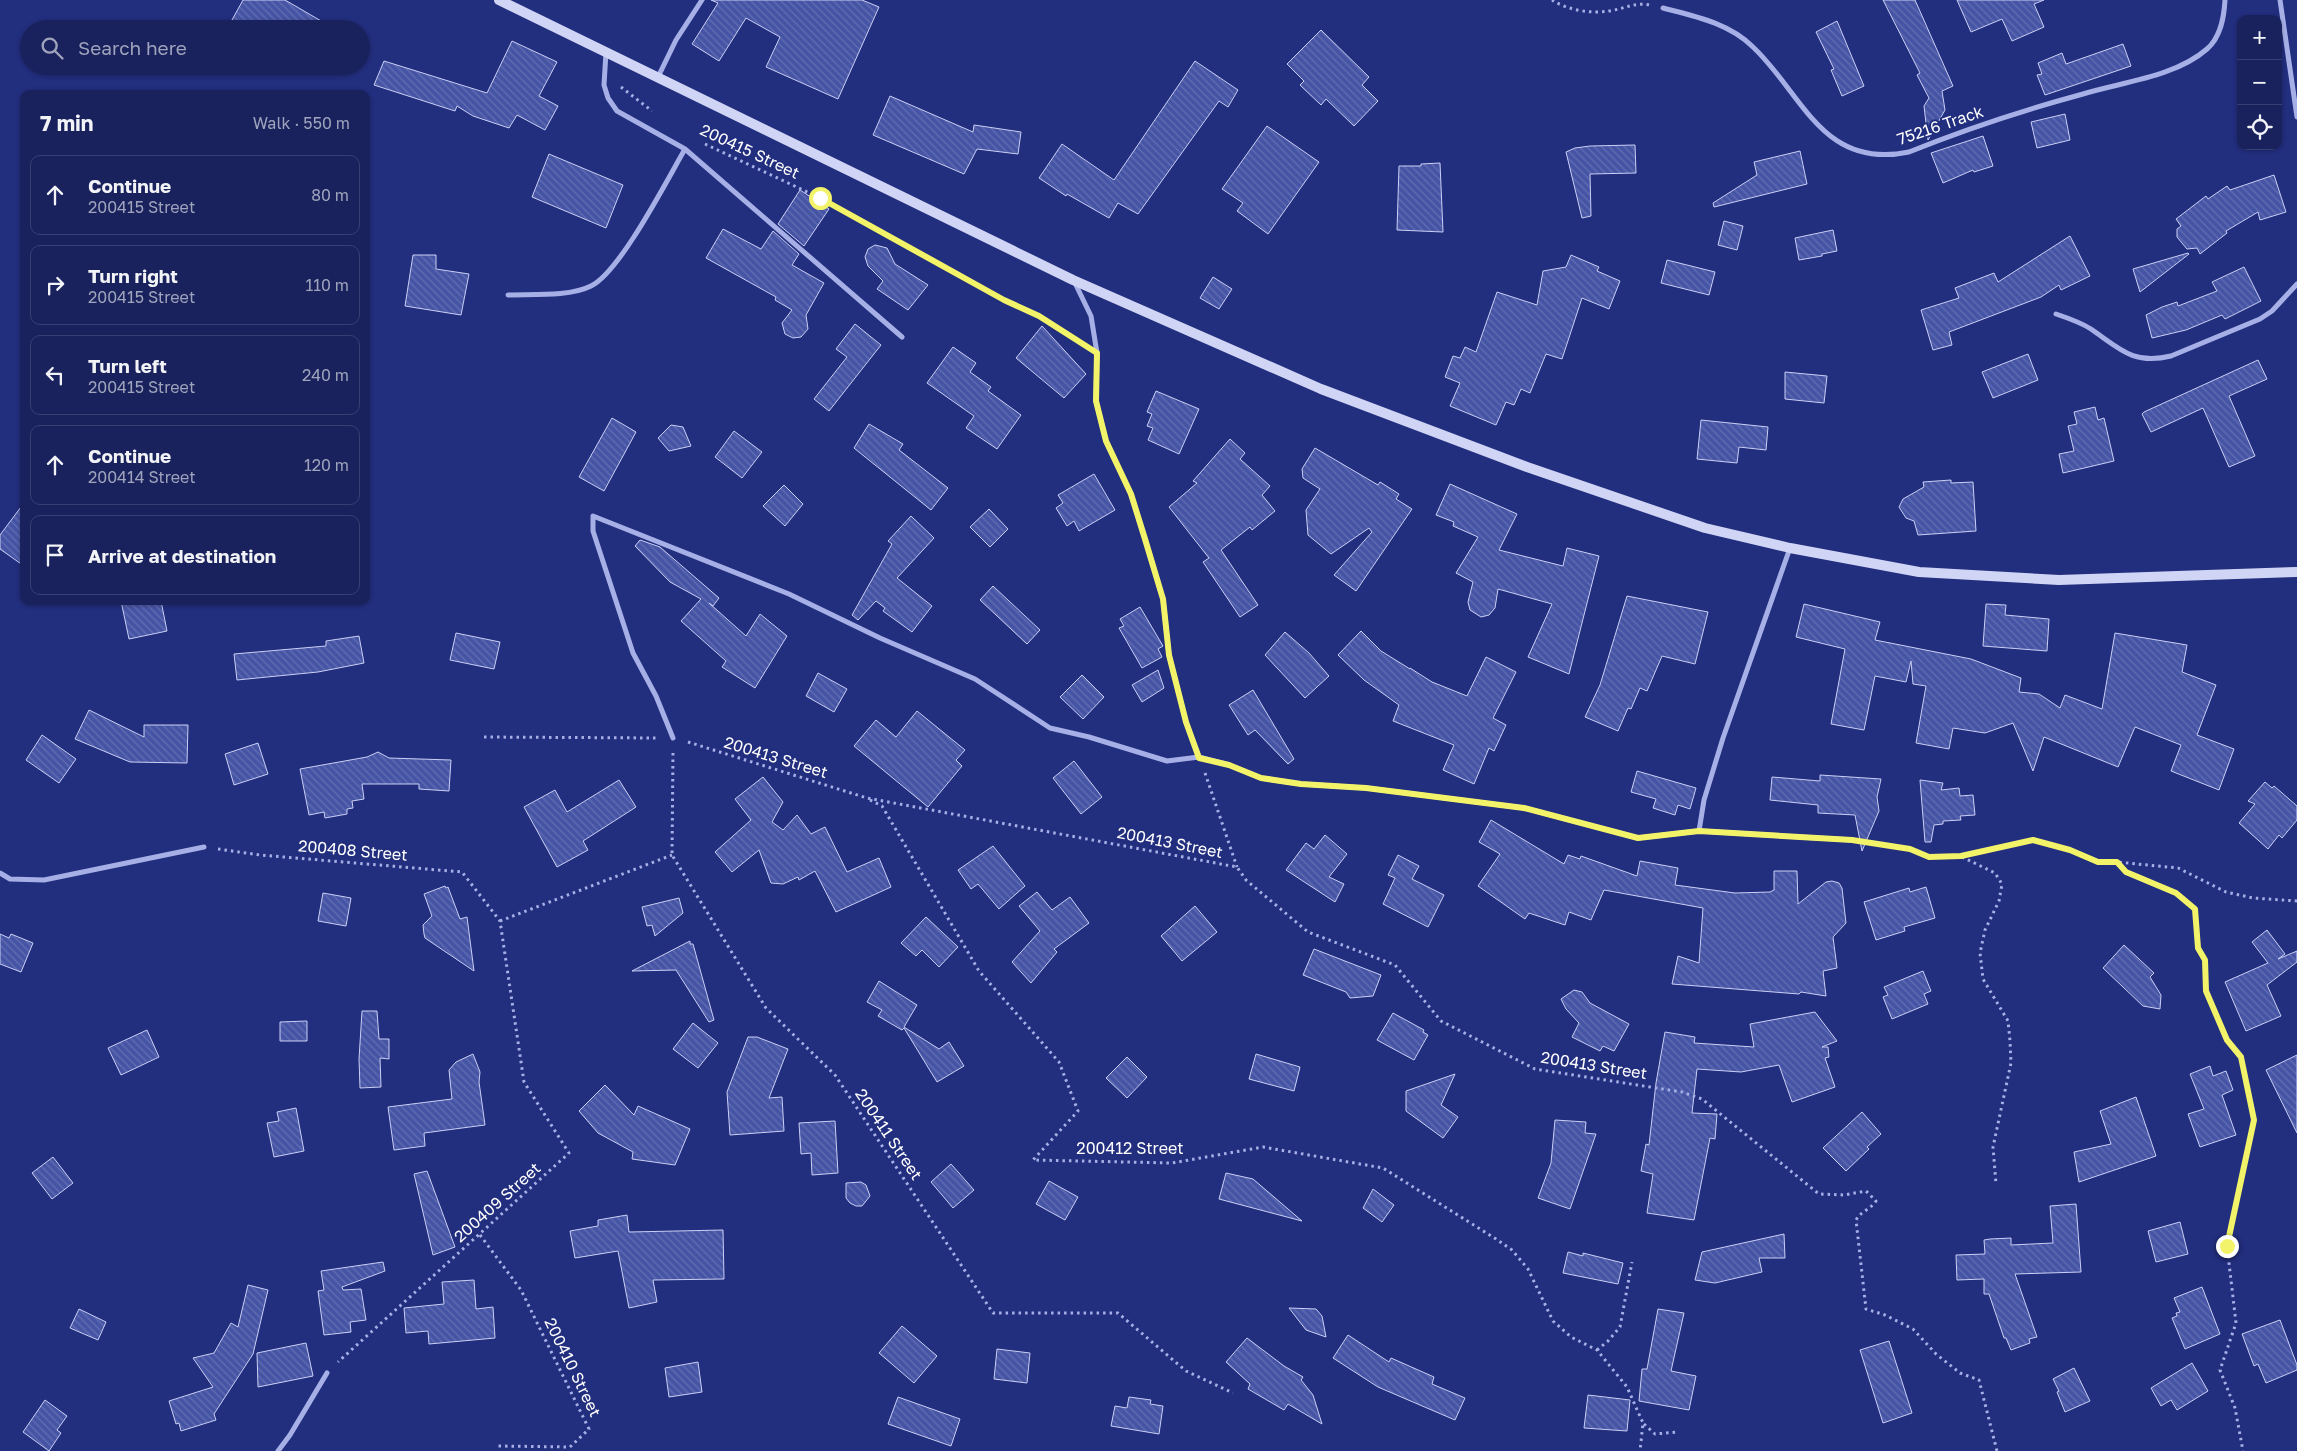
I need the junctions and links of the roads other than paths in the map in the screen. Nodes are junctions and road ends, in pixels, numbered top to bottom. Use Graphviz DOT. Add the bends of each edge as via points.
graph roads {
  1 [pos="499,0"];
  2 [pos="702,0"];
  3 [pos="2225,0"];
  4 [pos="2280,0"];
  5 [pos="1663,8"];
  6 [pos="606,52"];
  7 [pos="658,77"];
  8 [pos="2297,118"];
  9 [pos="685,149"];
  10 [pos="1073,280"];
  11 [pos="2297,284"];
  12 [pos="508,295"];
  13 [pos="2056,314"];
  14 [pos="902,338"];
  15 [pos="1790,548"];
  16 [pos="2297,572"];
  17 [pos="673,738"];
  18 [pos="1199,758"];
  19 [pos="1699,831"];
  20 [pos="1852,840"];
  21 [pos="204,847"];
  22 [pos="0,873"];
  23 [pos="327,1372"];
  24 [pos="278,1451"];
  1 -- 6 [label="street"];
  2 -- 7 [label="street" via="676,40"];
  3 -- 5 [label="street, 75216 Track" via="2224,17 2212,43 2191,59 2165,72 2011,114 1896,154 1868,153 1830,136 1809,118 1752,46 1720,25"];
  4 -- 8 [label="street"];
  6 -- 7 [label="street"];
  6 -- 9 [label="street" via="604,85 617,111"];
  7 -- 10 [label="street"];
  9 -- 12 [label="street" via="637,233 602,278 577,291"];
  9 -- 14 [label="street"];
  10 -- 15 [label="street" via="1321,389 1527,467 1705,528"];
  10 -- 18 [label="street" via="1091,316 1097,353 1096,401 1106,441 1131,494 1163,599 1169,655"];
  11 -- 13 [label="street" via="2260,319 2156,360 2123,353 2090,329"];
  15 -- 16 [label="street" via="1919,572 2059,580"];
  15 -- 19 [label="street" via="1723,738 1704,800"];
  17 -- 18 [label="street" via="656,696 633,653 593,530 593,516 789,594 975,679 1050,728 1167,761"];
  18 -- 19 [label="street" via="1229,765 1261,778 1524,808 1638,838"];
  19 -- 20 [label="street"];
  21 -- 22 [label="street" via="44,880 10,878"];
  23 -- 24 [label="street"];
}
